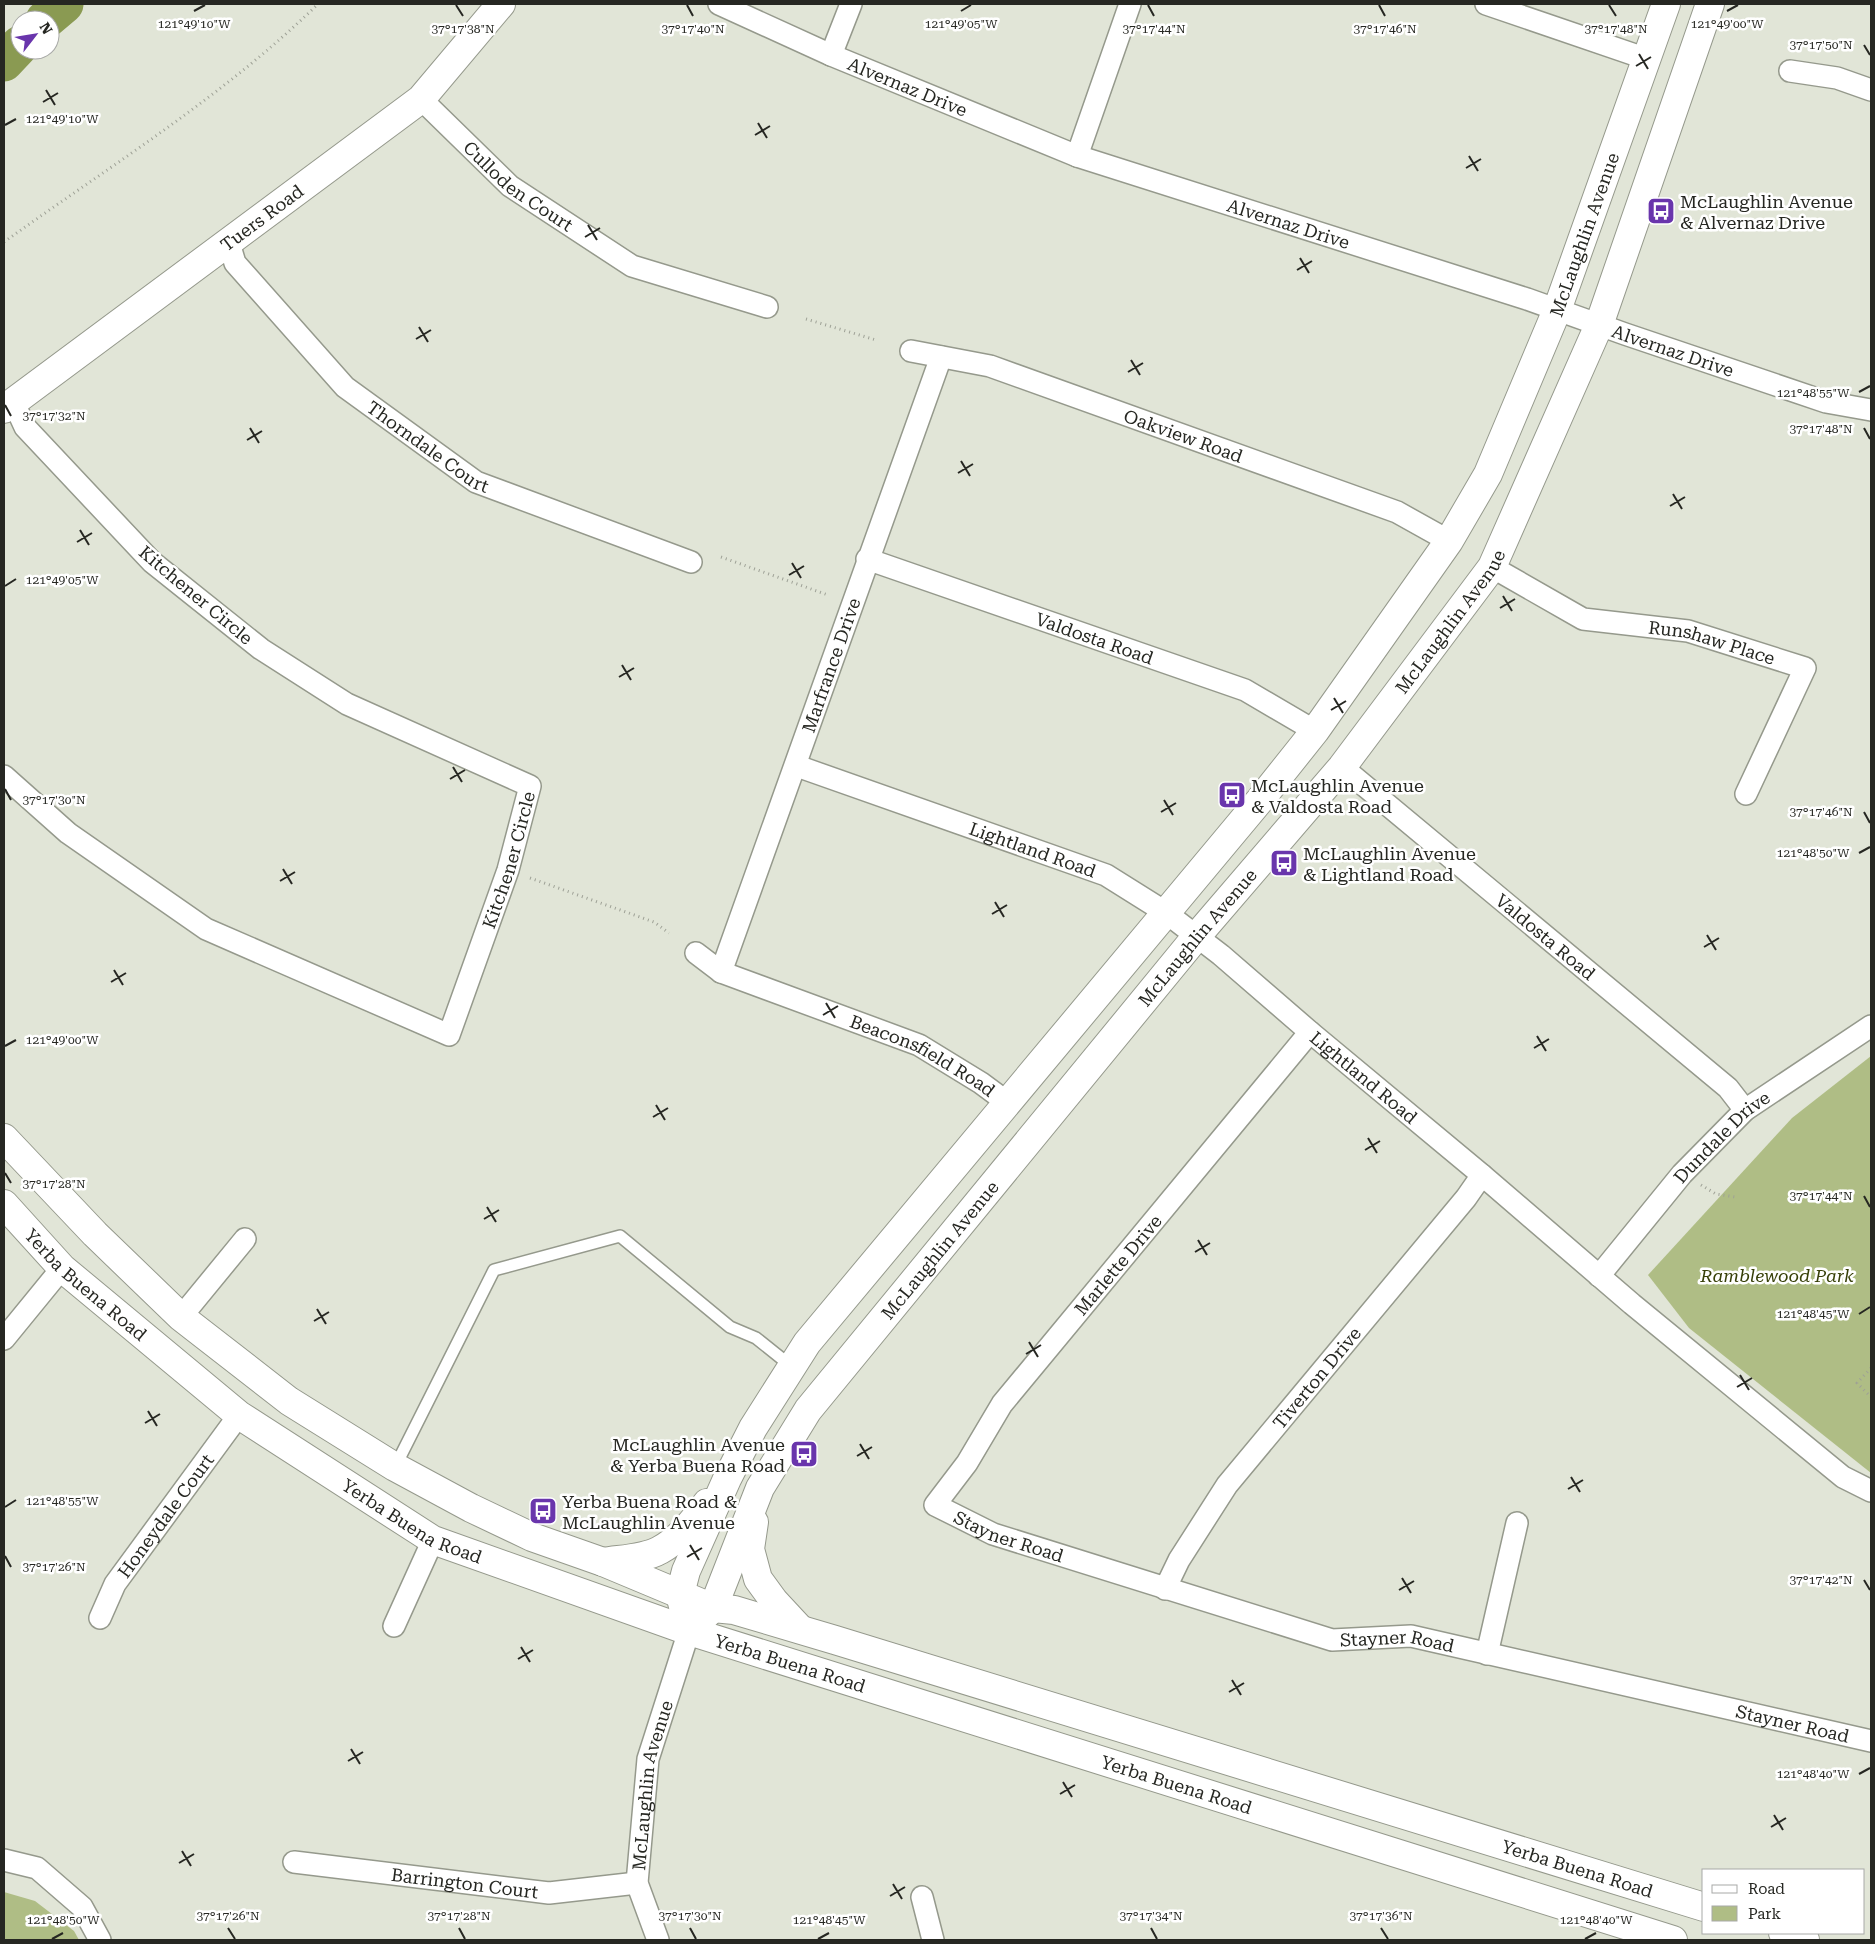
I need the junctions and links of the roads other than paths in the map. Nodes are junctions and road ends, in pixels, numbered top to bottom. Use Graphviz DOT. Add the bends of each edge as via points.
graph roads {
  1 [pos="501,4"];
  2 [pos="719,4"];
  3 [pos="851,4"];
  4 [pos="1130,4"];
  5 [pos="1486,4"];
  6 [pos="1666,4"];
  7 [pos="1710,4"];
  8 [pos="832,55"];
  9 [pos="1647,59"];
  10 [pos="1790,71"];
  11 [pos="1871,90"];
  12 [pos="421,100"];
  13 [pos="1077,156"];
  14 [pos="229,243"];
  15 [pos="767,307"];
  16 [pos="1557,310"];
  17 [pos="1599,325"];
  18 [pos="911,351"];
  19 [pos="941,356"];
  20 [pos="9,405"];
  21 [pos="1871,410"];
  22 [pos="1449,541"];
  23 [pos="867,559"];
  24 [pos="691,562"];
  25 [pos="1492,567"];
  26 [pos="1315,731"];
  27 [pos="797,766"];
  28 [pos="1342,767"];
  29 [pos="4,776"];
  30 [pos="1746,794"];
  31 [pos="1165,912"];
  32 [pos="1196,937"];
  33 [pos="696,953"];
  34 [pos="721,972"];
  35 [pos="1871,1026"];
  36 [pos="1310,1032"];
  37 [pos="1008,1103"];
  38 [pos="1745,1110"];
  39 [pos="4,1138"];
  40 [pos="1482,1174"];
  41 [pos="4,1204"];
  42 [pos="245,1239"];
  43 [pos="62,1268"];
  44 [pos="1599,1276"];
  45 [pos="181,1317"];
  46 [pos="4,1339"];
  47 [pos="791,1366"];
  48 [pos="239,1415"];
  49 [pos="395,1467"];
  50 [pos="727,1478"];
  51 [pos="760,1488"];
  52 [pos="1871,1491"];
  53 [pos="935,1505"];
  54 [pos="1517,1523"];
  55 [pos="433,1540"];
  56 [pos="603,1562"];
  57 [pos="1165,1589"];
  58 [pos="680,1594"];
  59 [pos="713,1608"];
  60 [pos="100,1618"];
  61 [pos="394,1626"];
  62 [pos="801,1630"];
  63 [pos="689,1631"];
  64 [pos="1488,1654"];
  65 [pos="1871,1741"];
  66 [pos="4,1860"];
  67 [pos="294,1862"];
  68 [pos="637,1882"];
  69 [pos="922,1897"];
  70 [pos="1702,1906"];
  71 [pos="1786,1934"];
  72 [pos="100,1940"];
  73 [pos="658,1940"];
  74 [pos="933,1940"];
  75 [pos="1673,1940"];
  76 [pos="1805,1940"];
  1 -- 12 [label="main road, Tuers Road"];
  2 -- 8 [label="street, Alvernaz Drive"];
  3 -- 8 [label="street"];
  4 -- 13 [label="street"];
  5 -- 9 [label="street"];
  6 -- 9 [label="main road, McLaughlin Avenue"];
  7 -- 17 [label="main road, McLaughlin Avenue"];
  8 -- 13 [label="street, Alvernaz Drive"];
  9 -- 16 [label="main road, McLaughlin Avenue"];
  10 -- 11 [label="street" via="1837,78"];
  12 -- 14 [label="main road, Tuers Road"];
  12 -- 15 [label="street, Culloden Court" via="510,186 632,266"];
  13 -- 16 [label="street, Alvernaz Drive"];
  14 -- 20 [label="main road, Tuers Road"];
  14 -- 24 [label="street, Thorndale Court" via="235,263 345,388 476,482"];
  16 -- 17 [label="street, Alvernaz Drive"];
  16 -- 22 [label="main road, McLaughlin Avenue" via="1488,474"];
  17 -- 21 [label="street, Alvernaz Drive" via="1826,402"];
  17 -- 25 [label="main road, McLaughlin Avenue"];
  18 -- 19 [label="street, Oakview Road"];
  19 -- 22 [label="street, Oakview Road" via="990,366 1388,508"];
  19 -- 23 [label="street, Marfrance Drive"];
  20 -- 29 [label="street, Kitchener Circle" via="25,427 152,562 261,649 347,704 530,786 508,870 449,1035 206,929 68,832"];
  22 -- 26 [label="main road, McLaughlin Avenue"];
  23 -- 26 [label="street, Valdosta Road" via="1245,690"];
  23 -- 27 [label="street, Marfrance Drive"];
  25 -- 28 [label="main road, McLaughlin Avenue"];
  25 -- 30 [label="street, Runshaw Place" via="1583,619 1688,631 1805,668"];
  26 -- 31 [label="main road, McLaughlin Avenue"];
  27 -- 31 [label="street, Lightland Road" via="1106,875"];
  27 -- 34 [label="street, Marfrance Drive"];
  28 -- 32 [label="main road, McLaughlin Avenue"];
  28 -- 38 [label="street, Valdosta Road" via="1728,1088"];
  31 -- 32 [label="street, Lightland Road"];
  31 -- 37 [label="main road, McLaughlin Avenue"];
  32 -- 36 [label="street, Lightland Road"];
  32 -- 51 [label="main road, McLaughlin Avenue" via="808,1410"];
  33 -- 34 [label="street, Beaconsfield Road"];
  34 -- 37 [label="street, Beaconsfield Road" via="919,1045"];
  35 -- 38 [label="street, Dundale Drive"];
  36 -- 40 [label="street, Lightland Road"];
  36 -- 53 [label="street, Marlette Drive" via="1002,1404 967,1462"];
  37 -- 47 [label="main road, McLaughlin Avenue"];
  38 -- 44 [label="street, Dundale Drive" via="1682,1174"];
  39 -- 45 [label="main road, Yerba Buena Road" via="95,1234"];
  40 -- 44 [label="street, Lightland Road"];
  40 -- 57 [label="street, Tiverton Drive" via="1466,1198 1227,1485 1179,1560"];
  41 -- 43 [label="main road, Yerba Buena Road"];
  42 -- 45 [label="street"];
  43 -- 46 [label="street"];
  43 -- 48 [label="main road, Yerba Buena Road"];
  44 -- 52 [label="street, Lightland Road" via="1842,1477"];
  45 -- 49 [label="main road, Yerba Buena Road" via="289,1401"];
  47 -- 49 [label="lane" via="756,1338 730,1327 620,1236 494,1270"];
  47 -- 50 [label="main road, McLaughlin Avenue"];
  48 -- 55 [label="main road, Yerba Buena Road"];
  48 -- 60 [label="street, Honeydale Court" via="115,1584"];
  49 -- 56 [label="main road, Yerba Buena Road" via="532,1537"];
  50 -- 56 [label="main road" via="687,1528 661,1550"];
  50 -- 58 [label="main road, McLaughlin Avenue" via="686,1571"];
  51 -- 59 [label="main road, McLaughlin Avenue"];
  51 -- 62 [label="main road" via="750,1549 758,1579"];
  53 -- 57 [label="street, Stayner Road" via="993,1534"];
  54 -- 64 [label="street"];
  55 -- 61 [label="street"];
  55 -- 63 [label="main road, Yerba Buena Road"];
  56 -- 58 [label="main road, Yerba Buena Road"];
  57 -- 64 [label="street, Stayner Road" via="1332,1640 1411,1636"];
  58 -- 59 [label="main road, Yerba Buena Road"];
  58 -- 63 [label="main road, McLaughlin Avenue"];
  59 -- 62 [label="main road, Yerba Buena Road" via="734,1610"];
  59 -- 63 [label="main road, McLaughlin Avenue"];
  62 -- 70 [label="main road, Yerba Buena Road"];
  63 -- 68 [label="street, McLaughlin Avenue" via="648,1759"];
  63 -- 75 [label="main road, Yerba Buena Road"];
  64 -- 65 [label="street, Stayner Road"];
  66 -- 72 [label="street" via="37,1868 82,1908"];
  67 -- 68 [label="street, Barrington Court" via="549,1892"];
  68 -- 73 [label="street, McLaughlin Avenue"];
  69 -- 74 [label="street"];
  71 -- 76 [label="main road"];
}
